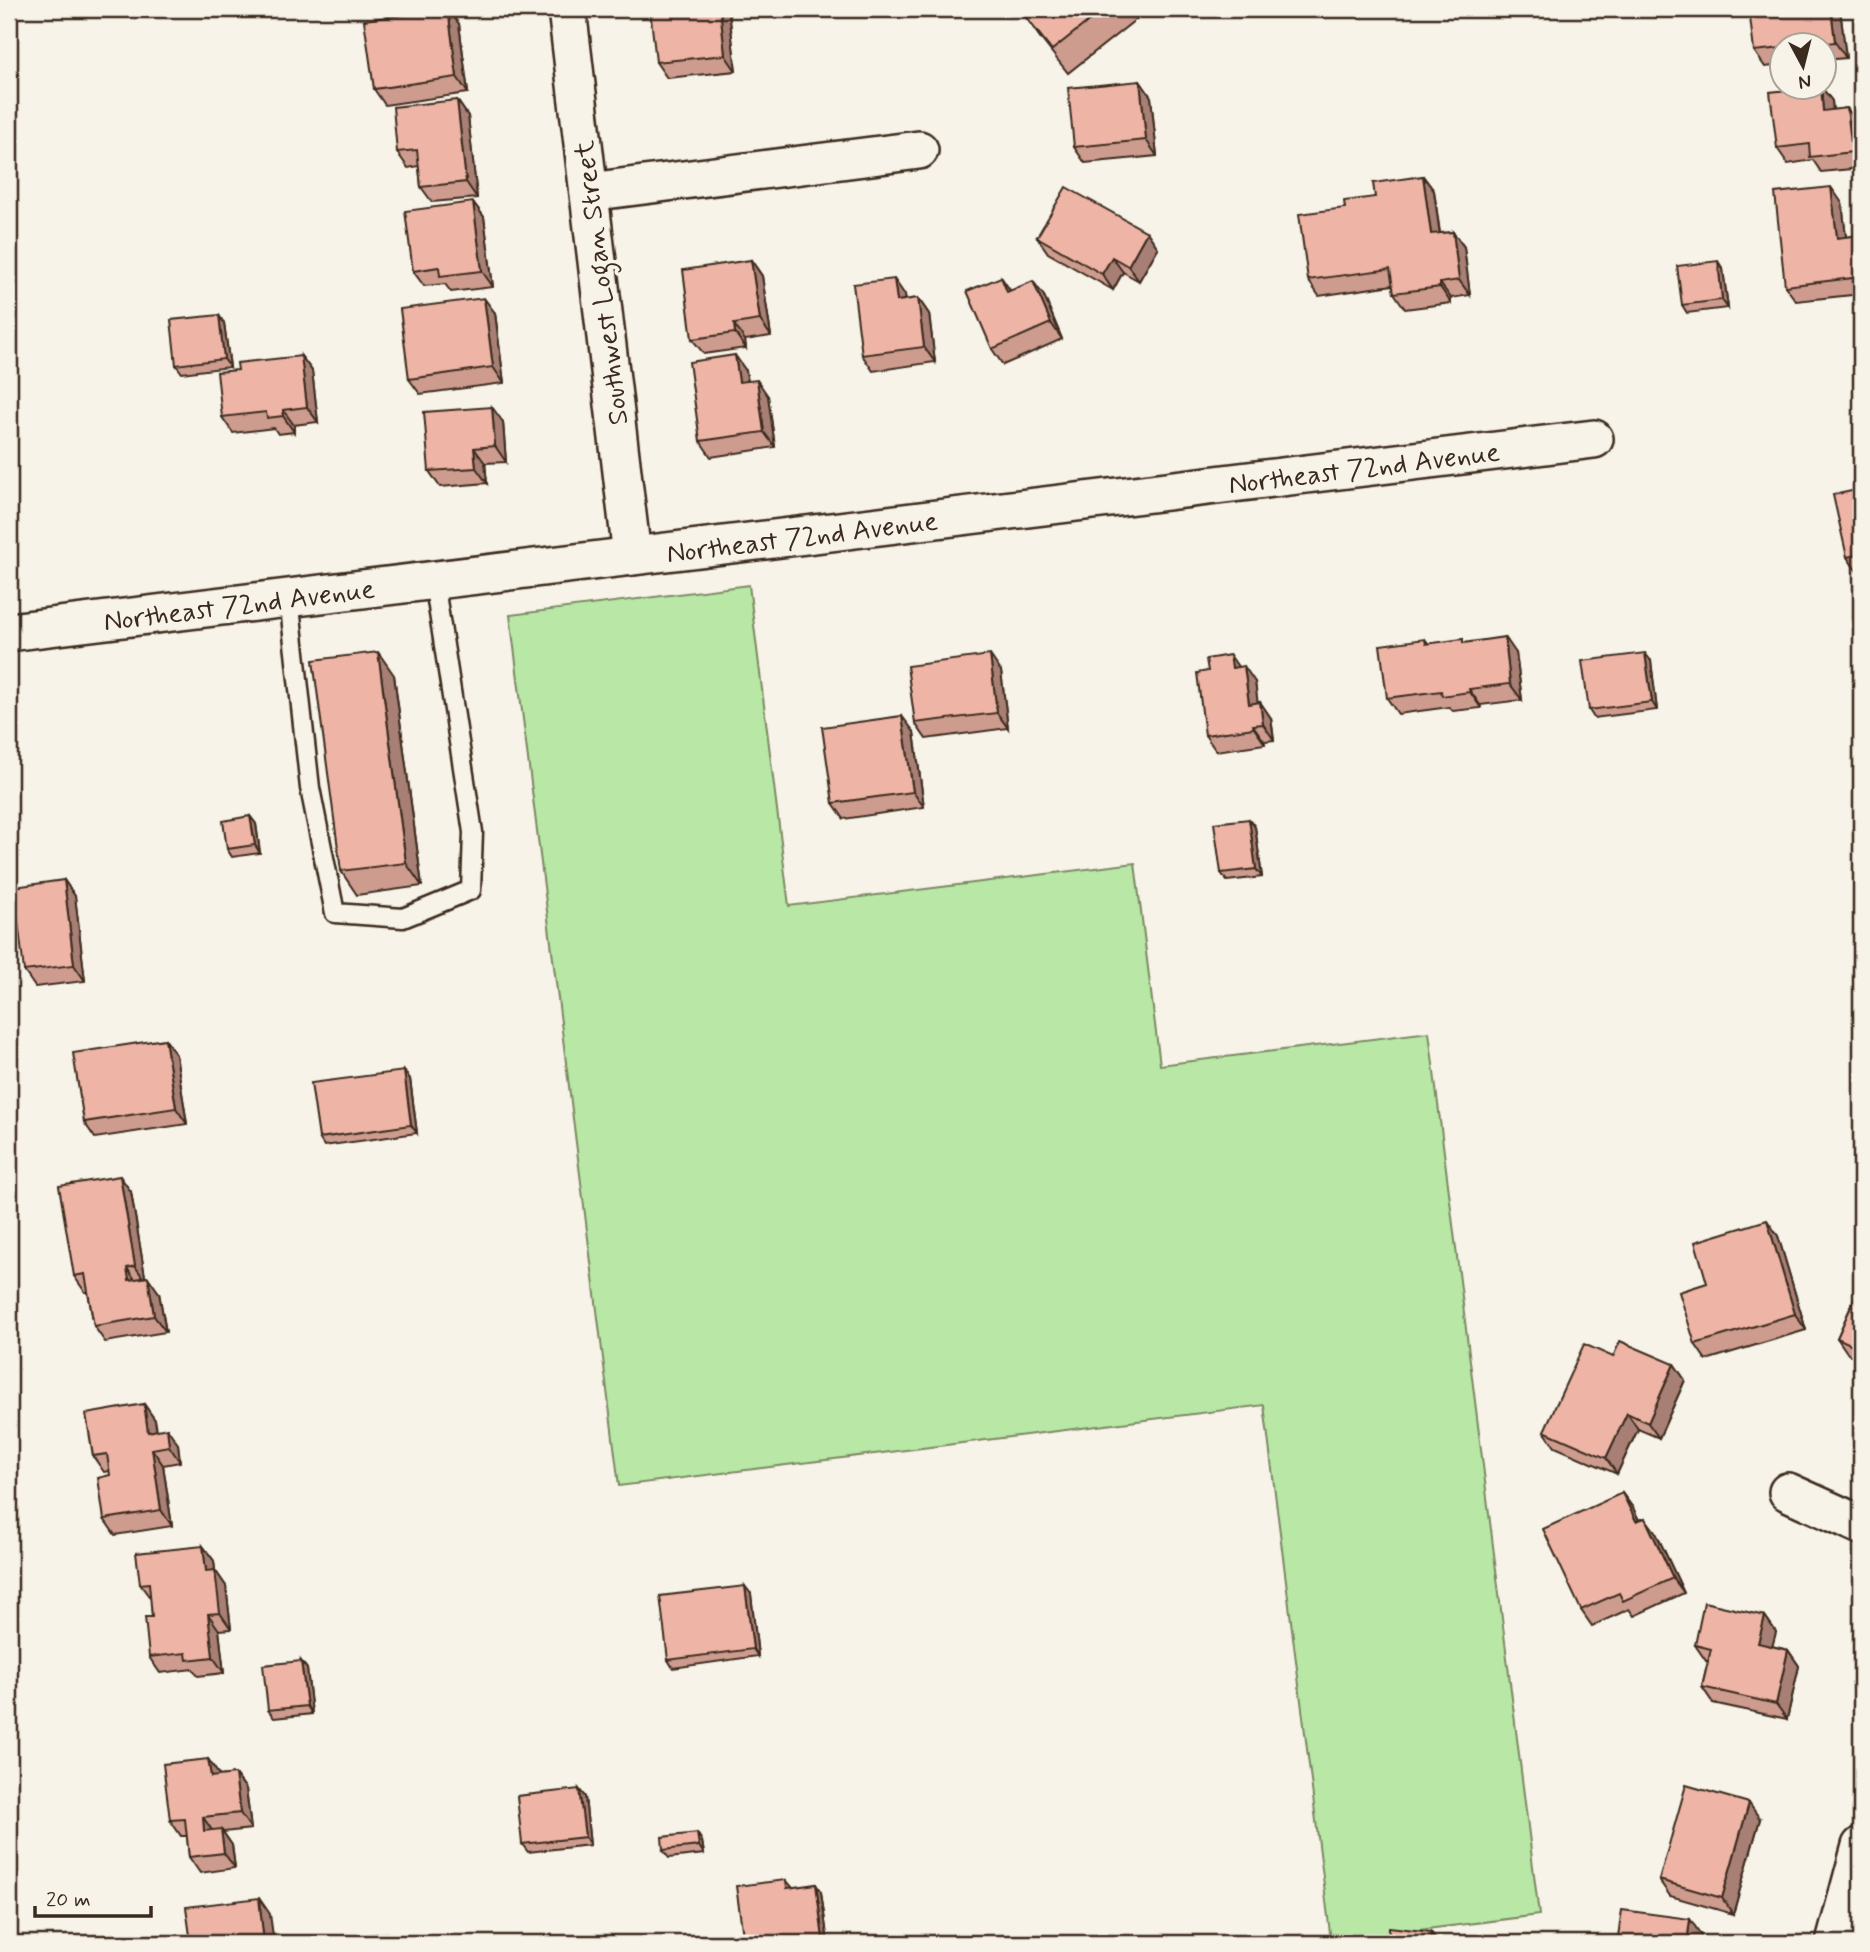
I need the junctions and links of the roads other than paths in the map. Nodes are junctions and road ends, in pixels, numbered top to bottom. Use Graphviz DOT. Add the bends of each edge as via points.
graph roads {
  1 [pos="567,9"];
  2 [pos="919,150"];
  3 [pos="589,192"];
  4 [pos="1594,439"];
  5 [pos="632,556"];
  6 [pos="434,580"];
  7 [pos="289,598"];
  8 [pos="9,632"];
  9 [pos="1788,1492"];
  10 [pos="1861,1525"];
  11 [pos="1861,1846"];
  12 [pos="1835,1943"];
  1 -- 3 [label="street, Southwest Logan Street"];
  2 -- 3 [label="street"];
  3 -- 5 [label="street, Southwest Logan Street"];
  4 -- 5 [label="street, Northeast 72nd Avenue"];
  5 -- 6 [label="street, Northeast 72nd Avenue"];
  6 -- 7 [label="street, Northeast 72nd Avenue"];
  6 -- 7 [label="lane" via="473,832 471,890 403,918 335,913 310,788"];
  7 -- 8 [label="street, Northeast 72nd Avenue"];
  9 -- 10 [label="street"];
  11 -- 12 [label="street"];
}
